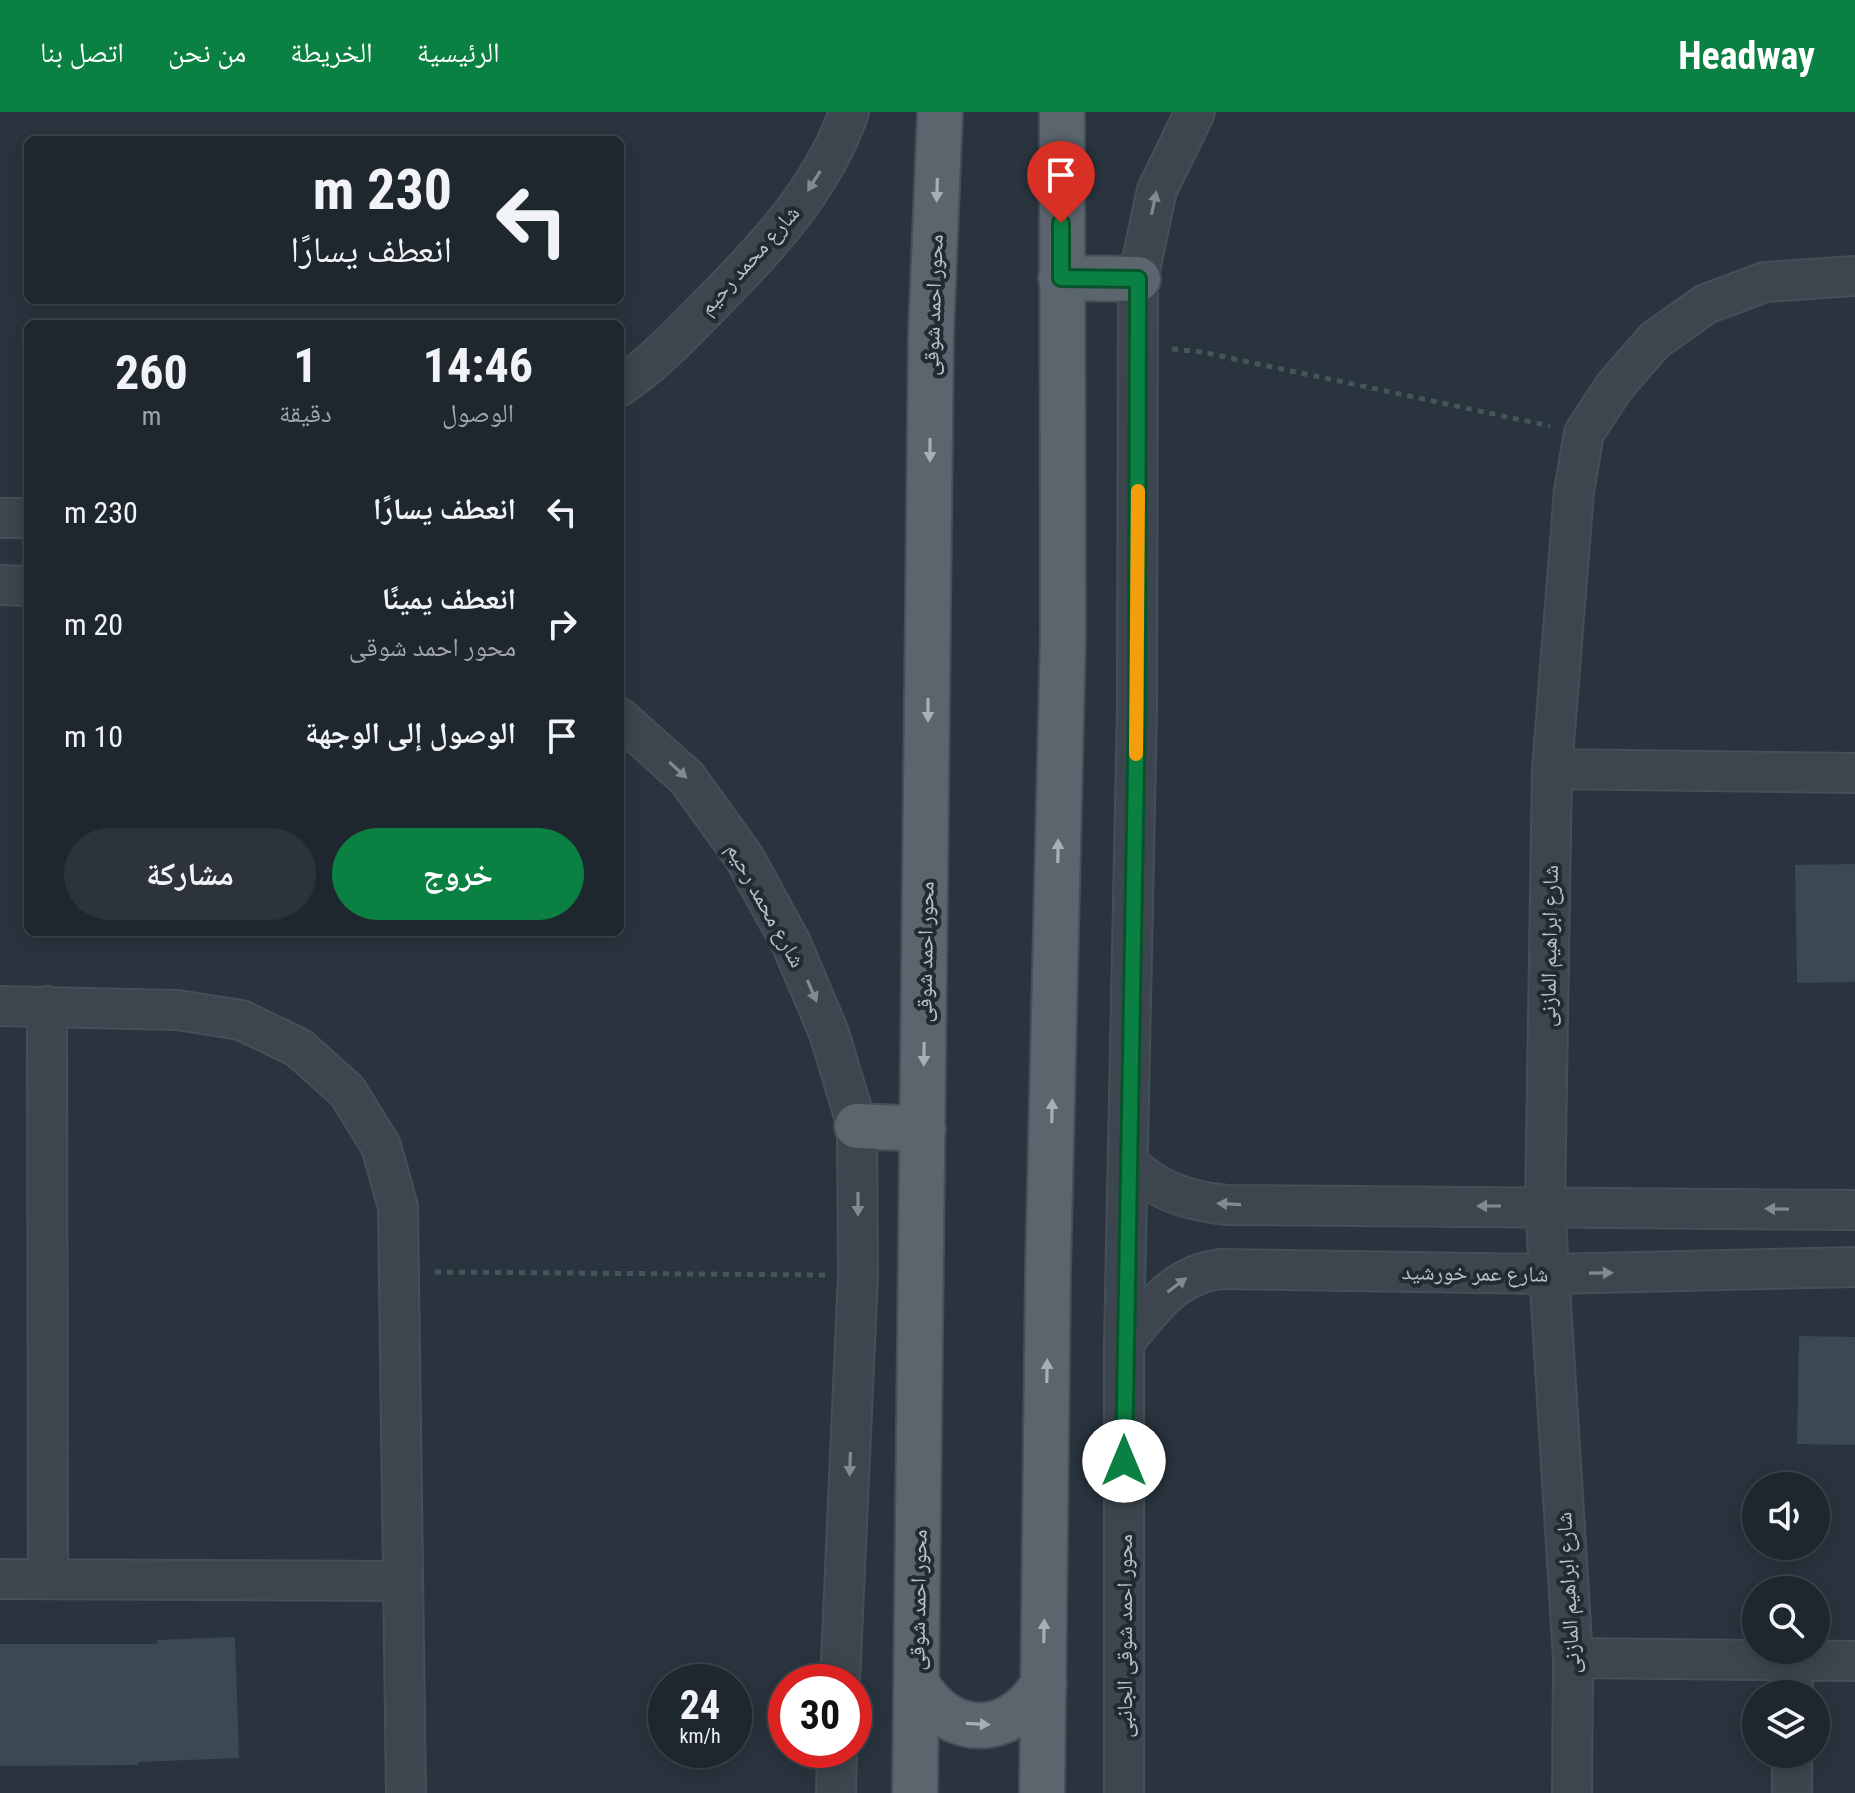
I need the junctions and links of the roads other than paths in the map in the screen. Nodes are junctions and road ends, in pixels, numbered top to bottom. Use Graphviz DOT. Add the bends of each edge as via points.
graph roads {
  1 [pos="849,112"];
  2 [pos="940,112"];
  3 [pos="1062,112"];
  4 [pos="1195,112"];
  5 [pos="1855,276"];
  6 [pos="1061,278"];
  7 [pos="1138,279"];
  8 [pos="624,384"];
  9 [pos="0,518"];
  10 [pos="24,518"];
  11 [pos="0,585"];
  12 [pos="24,586"];
  13 [pos="624,722"];
  14 [pos="1552,769"];
  15 [pos="1855,773"];
  16 [pos="0,1006"];
  17 [pos="47,1006"];
  18 [pos="857,1126"];
  19 [pos="923,1129"];
  20 [pos="1128,1162"];
  21 [pos="1545,1206"];
  22 [pos="1855,1210"];
  23 [pos="1855,1267"];
  24 [pos="1549,1274"];
  25 [pos="1124,1342"];
  26 [pos="0,1579"];
  27 [pos="48,1579"];
  28 [pos="402,1581"];
  29 [pos="1573,1658"];
  30 [pos="1855,1661"];
  31 [pos="841,1664"];
  32 [pos="1793,1677"];
  33 [pos="1044,1683"];
  34 [pos="917,1684"];
  35 [pos="837,1768"];
  36 [pos="1792,1768"];
  37 [pos="406,1793"];
  38 [pos="836,1793"];
  39 [pos="915,1793"];
  40 [pos="1042,1793"];
  41 [pos="1124,1793"];
  42 [pos="1572,1793"];
  43 [pos="1792,1793"];
  1 -- 8 [label="street, شارع محمد رحيم, one-way" via="831,155 797,208 715,300"];
  2 -- 19 [label="main road, محور احمد شوقى, one-way" via="931,334"];
  3 -- 6 [label="main road"];
  7 -- 4 [label="street, محور احمد شوقى الجانبى, one-way" via="1157,190"];
  5 -- 14 [label="street, شارع ابراهيم المازنى" via="1765,282 1706,304 1655,340 1614,387 1584,433 1574,491"];
  6 -- 7 [label="main road"];
  33 -- 6 [label="main road, one-way" via="1063,634"];
  7 -- 20 [label="street, محور احمد شوقى الجانبى"];
  9 -- 10 [label="street"];
  11 -- 12 [label="street"];
  13 -- 18 [label="street, شارع محمد رحيم, one-way" via="687,778 744,857 808,981"];
  14 -- 15 [label="street"];
  14 -- 21 [label="street, شارع ابراهيم المازنى"];
  16 -- 17 [label="street"];
  17 -- 27 [label="street"];
  17 -- 28 [label="street" via="177,1010 241,1020 299,1048 347,1091 381,1146 398,1207"];
  18 -- 19 [label="main road"];
  18 -- 31 [label="street, one-way" via="858,1275"];
  19 -- 34 [label="main road, محور احمد شوقى"];
  21 -- 20 [label="street, one-way" via="1197,1202 1142,1177"];
  20 -- 25 [label="street, محور احمد شوقى الجانبى"];
  22 -- 21 [label="street, one-way"];
  21 -- 24 [label="street, شارع ابراهيم المازنى"];
  24 -- 23 [label="street, شارع عمر خورشيد, one-way"];
  25 -- 24 [label="street, شارع عمر خورشيد, one-way" via="1181,1280 1211,1270"];
  24 -- 29 [label="street, شارع ابراهيم المازنى"];
  25 -- 41 [label="street, محور احمد شوقى الجانبى"];
  26 -- 27 [label="street"];
  27 -- 28 [label="street"];
  28 -- 37 [label="street"];
  29 -- 32 [label="street"];
  29 -- 42 [label="street, شارع ابراهيم المازنى"];
  30 -- 32 [label="street"];
  34 -- 33 [label="main road, one-way" via="938,1712 962,1723 989,1725 1022,1711"];
  33 -- 40 [label="main road"];
  34 -- 39 [label="main road, محور احمد شوقى"];
  35 -- 38 [label="street"];
  36 -- 43 [label="street"];
}
